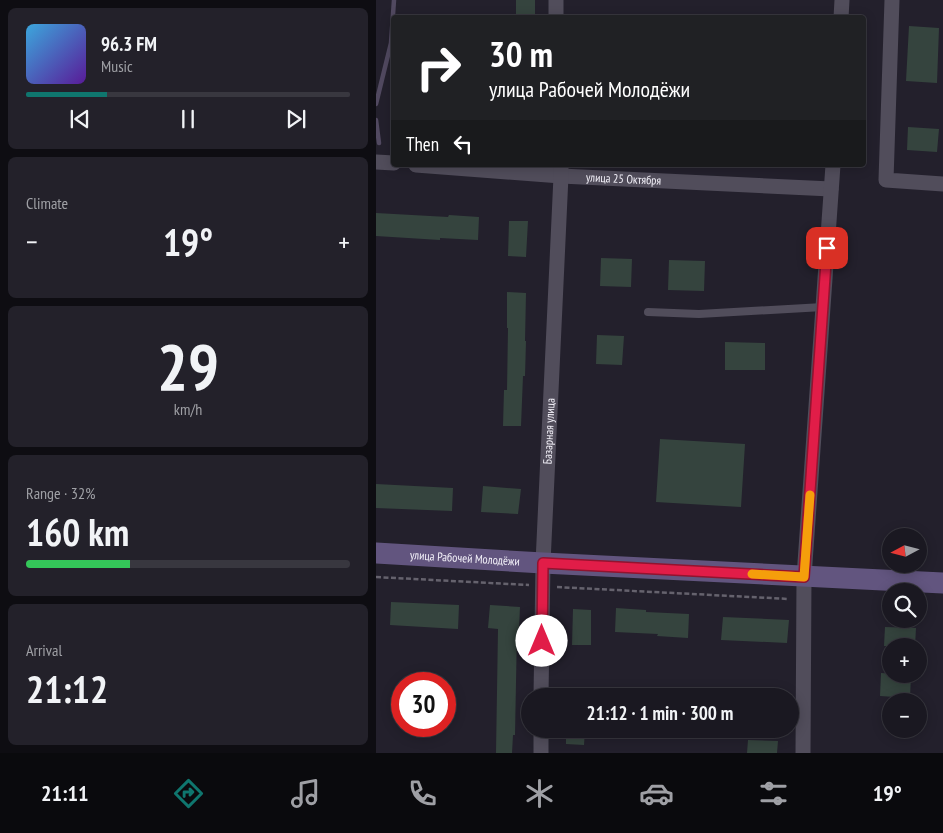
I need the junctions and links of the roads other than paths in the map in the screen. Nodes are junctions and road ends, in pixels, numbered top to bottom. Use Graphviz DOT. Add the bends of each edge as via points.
graph roads {
  1 [pos="556,0"];
  2 [pos="842,0"];
  3 [pos="892,0"];
  4 [pos="556,15"];
  5 [pos="841,15"];
  6 [pos="376,162"];
  7 [pos="391,163"];
  8 [pos="474,167"];
  9 [pos="833,167"];
  10 [pos="561,170"];
  11 [pos="943,184"];
  12 [pos="831,189"];
  13 [pos="823,308"];
  14 [pos="648,312"];
  15 [pos="376,553"];
  16 [pos="543,563"];
  17 [pos="804,577"];
  18 [pos="943,583"];
  19 [pos="541,688"];
  20 [pos="541,738"];
  21 [pos="541,753"];
  22 [pos="803,753"];
  1 -- 4 [label="street"];
  2 -- 5 [label="street"];
  3 -- 11 [label="street" via="886,180"];
  6 -- 7 [label="street"];
  8 -- 10 [label="street, улица 25 Октября"];
  9 -- 12 [label="street"];
  10 -- 12 [label="street, улица 25 Октября"];
  10 -- 16 [label="street, Базарная улица"];
  12 -- 13 [label="street"];
  13 -- 14 [label="lane" via="699,314"];
  13 -- 17 [label="street"];
  15 -- 16 [label="main road, улица Рабочей Молодёжи"];
  16 -- 17 [label="main road, улица Рабочей Молодёжи"];
  16 -- 19 [label="street, Базарная улица"];
  17 -- 18 [label="main road, улица Рабочей Молодёжи"];
  17 -- 22 [label="street"];
  20 -- 21 [label="street"];
}
